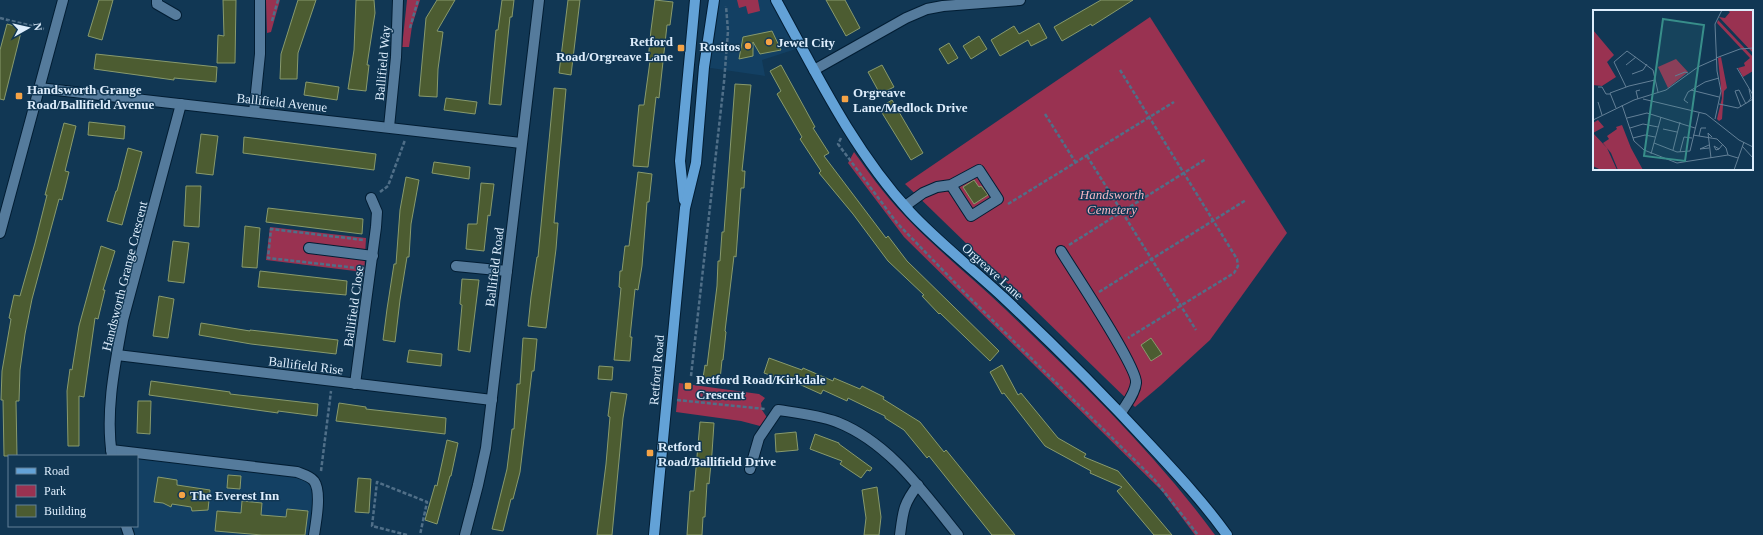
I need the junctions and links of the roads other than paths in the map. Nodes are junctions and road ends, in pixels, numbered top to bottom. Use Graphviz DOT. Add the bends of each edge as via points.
graph roads {
  1 [pos="63,0"];
  2 [pos="157,0"];
  3 [pos="260,0"];
  4 [pos="398,0"];
  5 [pos="539,0"];
  6 [pos="695,0"];
  7 [pos="714,0"];
  8 [pos="776,0"];
  9 [pos="1020,0"];
  10 [pos="974,1"];
  11 [pos="176,15"];
  12 [pos="814,70"];
  13 [pos="39,88"];
  14 [pos="181,104"];
  15 [pos="254,112"];
  16 [pos="389,127"];
  17 [pos="521,143"];
  18 [pos="951,185"];
  19 [pos="371,198"];
  20 [pos="4,206"];
  21 [pos="906,206"];
  22 [pos="685,208"];
  23 [pos="0,233"];
  24 [pos="309,248"];
  25 [pos="1061,251"];
  26 [pos="373,256"];
  27 [pos="456,266"];
  28 [pos="507,272"];
  29 [pos="117,355"];
  30 [pos="355,384"];
  31 [pos="492,400"];
  32 [pos="1121,413"];
  33 [pos="111,453"];
  34 [pos="131,455"];
  35 [pos="138,456"];
  36 [pos="750,469"];
  37 [pos="918,485"];
  38 [pos="314,535"];
  39 [pos="465,535"];
  40 [pos="654,535"];
  41 [pos="900,535"];
  42 [pos="958,535"];
  43 [pos="1228,535"];
  1 -- 13 [label="street"];
  2 -- 11 [label="street" via="157,4"];
  3 -- 15 [label="street" via="260,54"];
  4 -- 16 [label="street, Ballifield Way" via="396,57"];
  5 -- 17 [label="street, Ballifield Road"];
  6 -- 22 [label="main road, Retford Road" via="680,161"];
  7 -- 22 [label="main road, Retford Road" via="704,67 696,163"];
  8 -- 12 [label="main road, Orgreave Lane"];
  9 -- 10 [label="street"];
  10 -- 12 [label="street" via="927,10 906,18"];
  12 -- 21 [label="main road, Orgreave Lane" via="869,161"];
  13 -- 14 [label="street, Ballifield Avenue"];
  13 -- 20 [label="street"];
  14 -- 15 [label="street, Ballifield Avenue"];
  14 -- 29 [label="street, Handsworth Grange Crescent" via="127,306"];
  15 -- 16 [label="street, Ballifield Avenue"];
  16 -- 17 [label="street, Ballifield Avenue"];
  17 -- 28 [label="street, Ballifield Road"];
  18 -- 18 [label="street" via="979,170 998,199 971,216"];
  18 -- 21 [label="street" via="923,193"];
  19 -- 26 [label="street, Ballifield Close" via="377,212"];
  20 -- 23 [label="street"];
  21 -- 32 [label="main road, Orgreave Lane" via="940,242 1004,297"];
  22 -- 40 [label="main road, Retford Road"];
  24 -- 26 [label="street, Ballifield Close"];
  25 -- 32 [label="street" via="1135,376 1133,395"];
  26 -- 30 [label="street, Ballifield Close"];
  27 -- 28 [label="street"];
  28 -- 31 [label="street, Ballifield Road"];
  29 -- 30 [label="street, Ballifield Rise"];
  29 -- 33 [label="street, Handsworth Grange Crescent" via="110,416"];
  30 -- 31 [label="street, Ballifield Rise"];
  31 -- 39 [label="street, Ballifield Road" via="486,448"];
  32 -- 43 [label="main road, Orgreave Lane"];
  33 -- 34 [label="street"];
  35 -- 38 [label="street" via="291,471 306,476 314,481 318,494"];
  36 -- 37 [label="street" via="759,438 778,410 819,417 856,430 887,452"];
  37 -- 41 [label="street" via="904,507"];
  37 -- 42 [label="street"];
}
